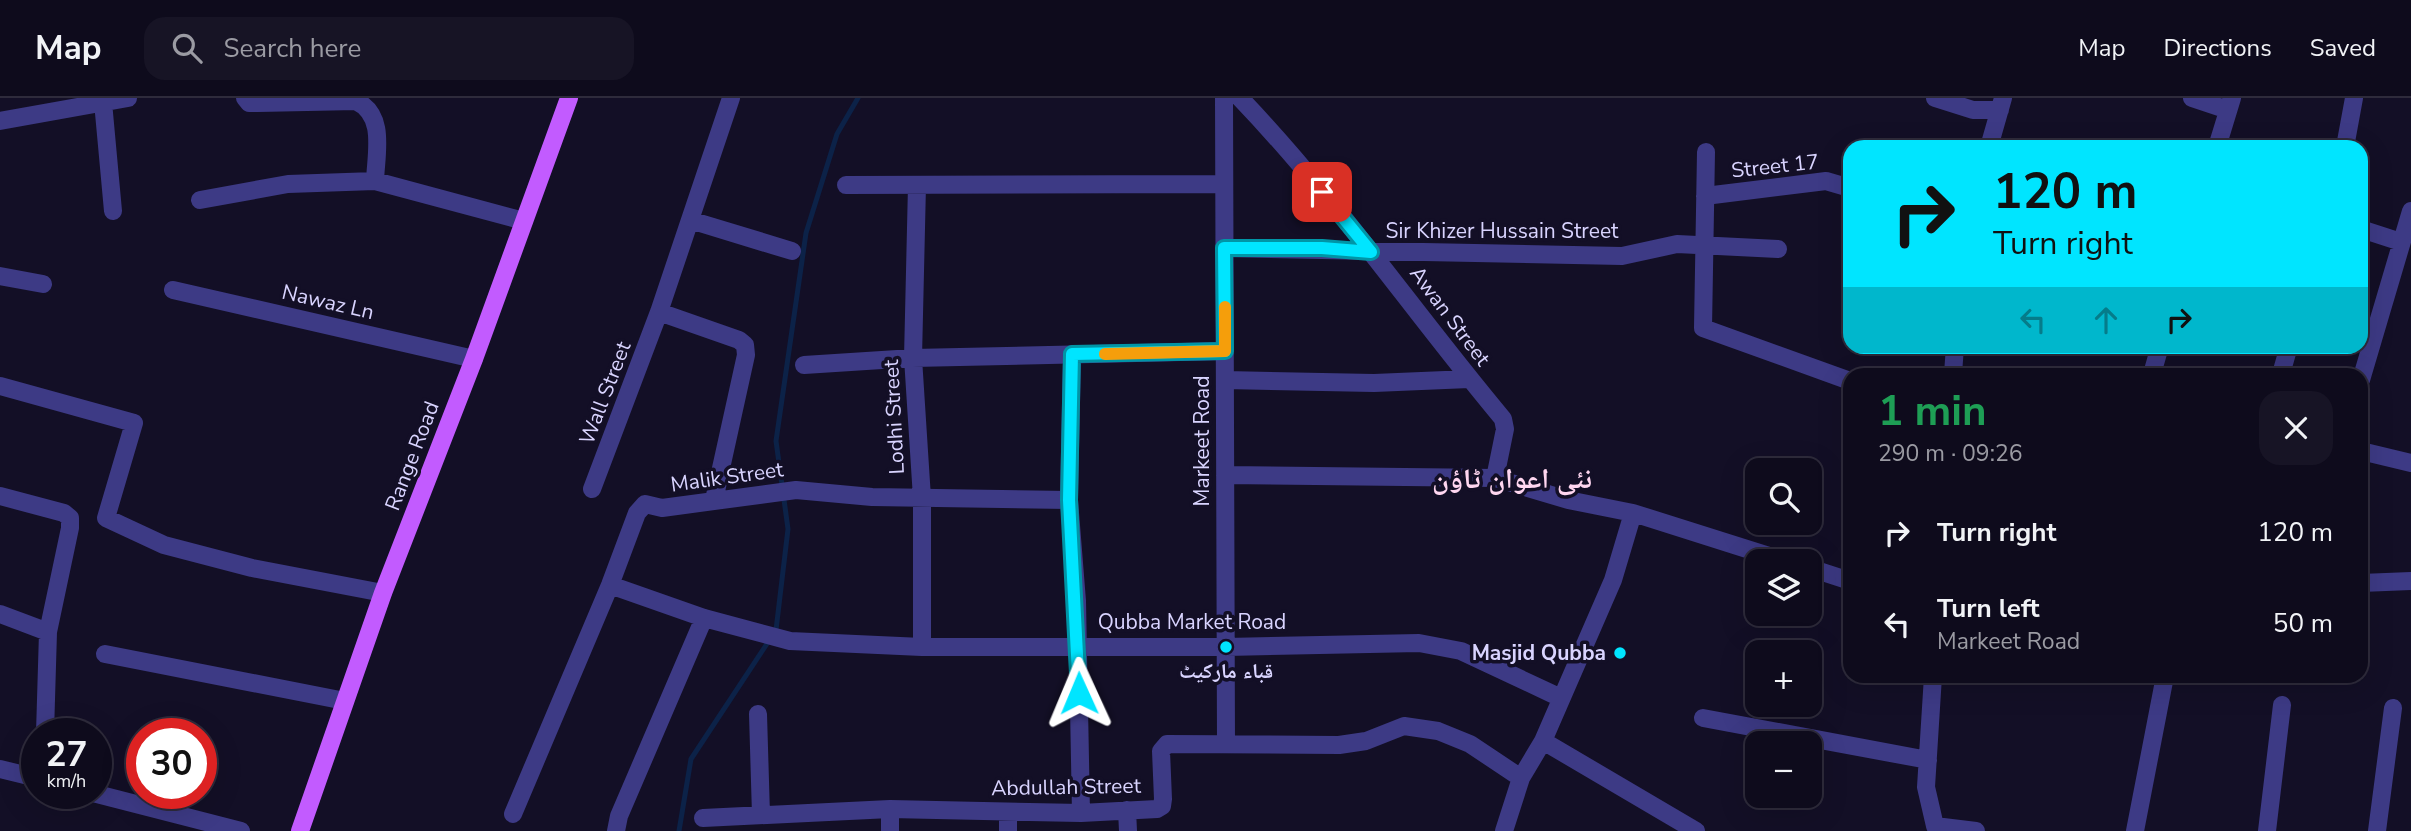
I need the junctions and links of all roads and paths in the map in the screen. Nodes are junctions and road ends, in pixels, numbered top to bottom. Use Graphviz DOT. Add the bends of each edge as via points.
graph roads {
  1 [pos="128,98"];
  2 [pos="245,98"];
  3 [pos="569,98"];
  4 [pos="731,98"];
  5 [pos="1224,98"];
  6 [pos="1240,98"];
  7 [pos="1935,98"];
  8 [pos="2192,98"];
  9 [pos="2354,98"];
  10 [pos="103,103"];
  11 [pos="2001,104"];
  12 [pos="2230,104"];
  13 [pos="0,121"];
  14 [pos="1991,140"];
  15 [pos="2219,140"];
  16 [pos="2346,140"];
  17 [pos="1706,152"];
  18 [pos="375,181"];
  19 [pos="1224,184"];
  20 [pos="846,185"];
  21 [pos="917,185"];
  22 [pos="1843,186"];
  23 [pos="1705,196"];
  24 [pos="200,200"];
  25 [pos="113,211"];
  26 [pos="2411,211"];
  27 [pos="690,220"];
  28 [pos="524,221"];
  29 [pos="2368,231"];
  30 [pos="2401,242"];
  31 [pos="1704,244"];
  32 [pos="1224,248"];
  33 [pos="1778,248"];
  34 [pos="792,251"];
  35 [pos="1371,252"];
  36 [pos="0,276"];
  37 [pos="43,284"];
  38 [pos="173,290"];
  39 [pos="659,312"];
  40 [pos="1225,351"];
  41 [pos="1072,354"];
  42 [pos="913,358"];
  43 [pos="474,359"];
  44 [pos="804,365"];
  45 [pos="2364,368"];
  46 [pos="1843,378"];
  47 [pos="1469,379"];
  48 [pos="1225,380"];
  49 [pos="0,386"];
  50 [pos="2368,453"];
  51 [pos="2411,463"];
  52 [pos="1225,475"];
  53 [pos="1495,478"];
  54 [pos="592,489"];
  55 [pos="0,496"];
  56 [pos="922,498"];
  57 [pos="714,500"];
  58 [pos="1069,500"];
  59 [pos="1633,513"];
  60 [pos="1747,549"];
  61 [pos="1822,572"];
  62 [pos="1843,579"];
  63 [pos="2411,581"];
  64 [pos="2368,583"];
  65 [pos="610,585"];
  66 [pos="383,593"];
  67 [pos="0,614"];
  68 [pos="704,618"];
  69 [pos="48,632"];
  70 [pos="1078,645"];
  71 [pos="922,647"];
  72 [pos="1226,647"];
  73 [pos="106,654"];
  74 [pos="1933,683"];
  75 [pos="2164,683"];
  76 [pos="1561,698"];
  77 [pos="345,701"];
  78 [pos="2283,705"];
  79 [pos="2393,708"];
  80 [pos="758,714"];
  81 [pos="45,718"];
  82 [pos="1703,718"];
  83 [pos="1543,741"];
  84 [pos="1226,742"];
  85 [pos="1928,760"];
  86 [pos="0,769"];
  87 [pos="21,774"];
  88 [pos="1521,778"];
  89 [pos="112,798"];
  90 [pos="890,810"];
  91 [pos="1127,810"];
  92 [pos="1008,811"];
  93 [pos="1081,813"];
  94 [pos="513,814"];
  95 [pos="761,815"];
  96 [pos="703,818"];
  97 [pos="241,831"];
  98 [pos="300,831"];
  99 [pos="616,831"];
  100 [pos="890,831"];
  101 [pos="1008,831"];
  102 [pos="1128,831"];
  103 [pos="1504,831"];
  104 [pos="1696,831"];
  105 [pos="1974,831"];
  106 [pos="2135,831"];
  107 [pos="2267,831"];
  108 [pos="2377,831"];
  1 -- 10 [label="street"];
  2 -- 18 [label="street" via="249,103 356,101 364,105 377,126"];
  3 -- 28 [label="main road, Range Road"];
  4 -- 27 [label="street, Wall Street"];
  5 -- 19 [label="street, Markeet Road"];
  6 -- 35 [label="street, Awan Street"];
  7 -- 11 [label="street" via="1973,110"];
  8 -- 12 [label="street"];
  9 -- 16 [label="street"];
  10 -- 13 [label="street"];
  10 -- 25 [label="street"];
  11 -- 14 [label="street"];
  12 -- 15 [label="street"];
  17 -- 23 [label="street"];
  18 -- 24 [label="street" via="288,184"];
  18 -- 28 [label="street"];
  19 -- 21 [label="street"];
  19 -- 32 [label="street, Markeet Road"];
  20 -- 21 [label="street"];
  21 -- 42 [label="street, Lodhi Street"];
  22 -- 23 [label="street, Street 17" via="1826,181"];
  23 -- 31 [label="street"];
  26 -- 30 [label="street"];
  27 -- 34 [label="street"];
  27 -- 39 [label="street, Wall Street"];
  28 -- 43 [label="main road, Range Road"];
  29 -- 30 [label="street"];
  30 -- 45 [label="street"];
  31 -- 33 [label="street, Sir Khizer Hussain Street"];
  31 -- 35 [label="street, Sir Khizer Hussain Street" via="1677,244 1622,256"];
  31 -- 46 [label="street" via="1703,328"];
  32 -- 35 [label="street, Sir Khizer Hussain Street"];
  32 -- 40 [label="street, Markeet Road"];
  35 -- 47 [label="street, Awan Street"];
  36 -- 37 [label="street"];
  38 -- 43 [label="street, Nawaz Ln"];
  39 -- 54 [label="street, Wall Street"];
  39 -- 57 [label="street" via="745,345 747,355"];
  40 -- 41 [label="street"];
  40 -- 48 [label="street, Markeet Road"];
  41 -- 42 [label="street"];
  41 -- 58 [label="street"];
  42 -- 44 [label="street"];
  42 -- 56 [label="street, Lodhi Street"];
  43 -- 66 [label="main road, Range Road"];
  47 -- 48 [label="street" via="1374,383"];
  47 -- 53 [label="street, Awan Street" via="1505,424"];
  48 -- 52 [label="street, Markeet Road"];
  49 -- 66 [label="street" via="134,423 106,517 164,545"];
  50 -- 51 [label="street"];
  52 -- 53 [label="street"];
  52 -- 72 [label="street, Markeet Road"];
  53 -- 59 [label="street"];
  55 -- 69 [label="street" via="70,518"];
  56 -- 57 [label="street, Malik Street" via="796,490"];
  56 -- 58 [label="street, Malik Street"];
  56 -- 71 [label="street, Lodhi Street"];
  57 -- 65 [label="street, Malik Street" via="662,508 645,504 637,513"];
  58 -- 70 [label="street"];
  59 -- 60 [label="street"];
  59 -- 76 [label="street" via="1613,580"];
  61 -- 62 [label="street"];
  63 -- 64 [label="street"];
  65 -- 68 [label="street, Qubba Market Road"];
  65 -- 94 [label="street, Malik Street"];
  66 -- 77 [label="main road, Range Road"];
  67 -- 69 [label="street"];
  68 -- 71 [label="street, Qubba Market Road" via="790,640"];
  68 -- 99 [label="street" via="618,816"];
  69 -- 81 [label="street"];
  70 -- 71 [label="street, Qubba Market Road"];
  70 -- 72 [label="street, Qubba Market Road"];
  70 -- 93 [label="street"];
  72 -- 76 [label="street, Qubba Market Road" via="1419,643 1461,651"];
  72 -- 84 [label="street, Markeet Road"];
  73 -- 77 [label="street"];
  74 -- 85 [label="street"];
  75 -- 106 [label="street"];
  76 -- 83 [label="street"];
  77 -- 98 [label="main road, Range Road"];
  78 -- 107 [label="street"];
  79 -- 108 [label="street"];
  80 -- 95 [label="street"];
  82 -- 85 [label="street"];
  83 -- 88 [label="street"];
  83 -- 104 [label="street"];
  84 -- 88 [label="street, Abdullah Street" via="1339,745 1366,741 1404,726 1471,744"];
  84 -- 91 [label="street, Abdullah Street" via="1163,746 1162,806"];
  85 -- 105 [label="street" via="1926,788 1935,825"];
  86 -- 87 [label="street"];
  88 -- 103 [label="street"];
  89 -- 97 [label="street"];
  90 -- 92 [label="street, Abdullah Street"];
  90 -- 95 [label="street, Abdullah Street"];
  90 -- 100 [label="street"];
  91 -- 93 [label="street, Abdullah Street"];
  91 -- 102 [label="street"];
  92 -- 93 [label="street, Abdullah Street"];
  92 -- 101 [label="street"];
  95 -- 96 [label="street, Abdullah Street"];
}
